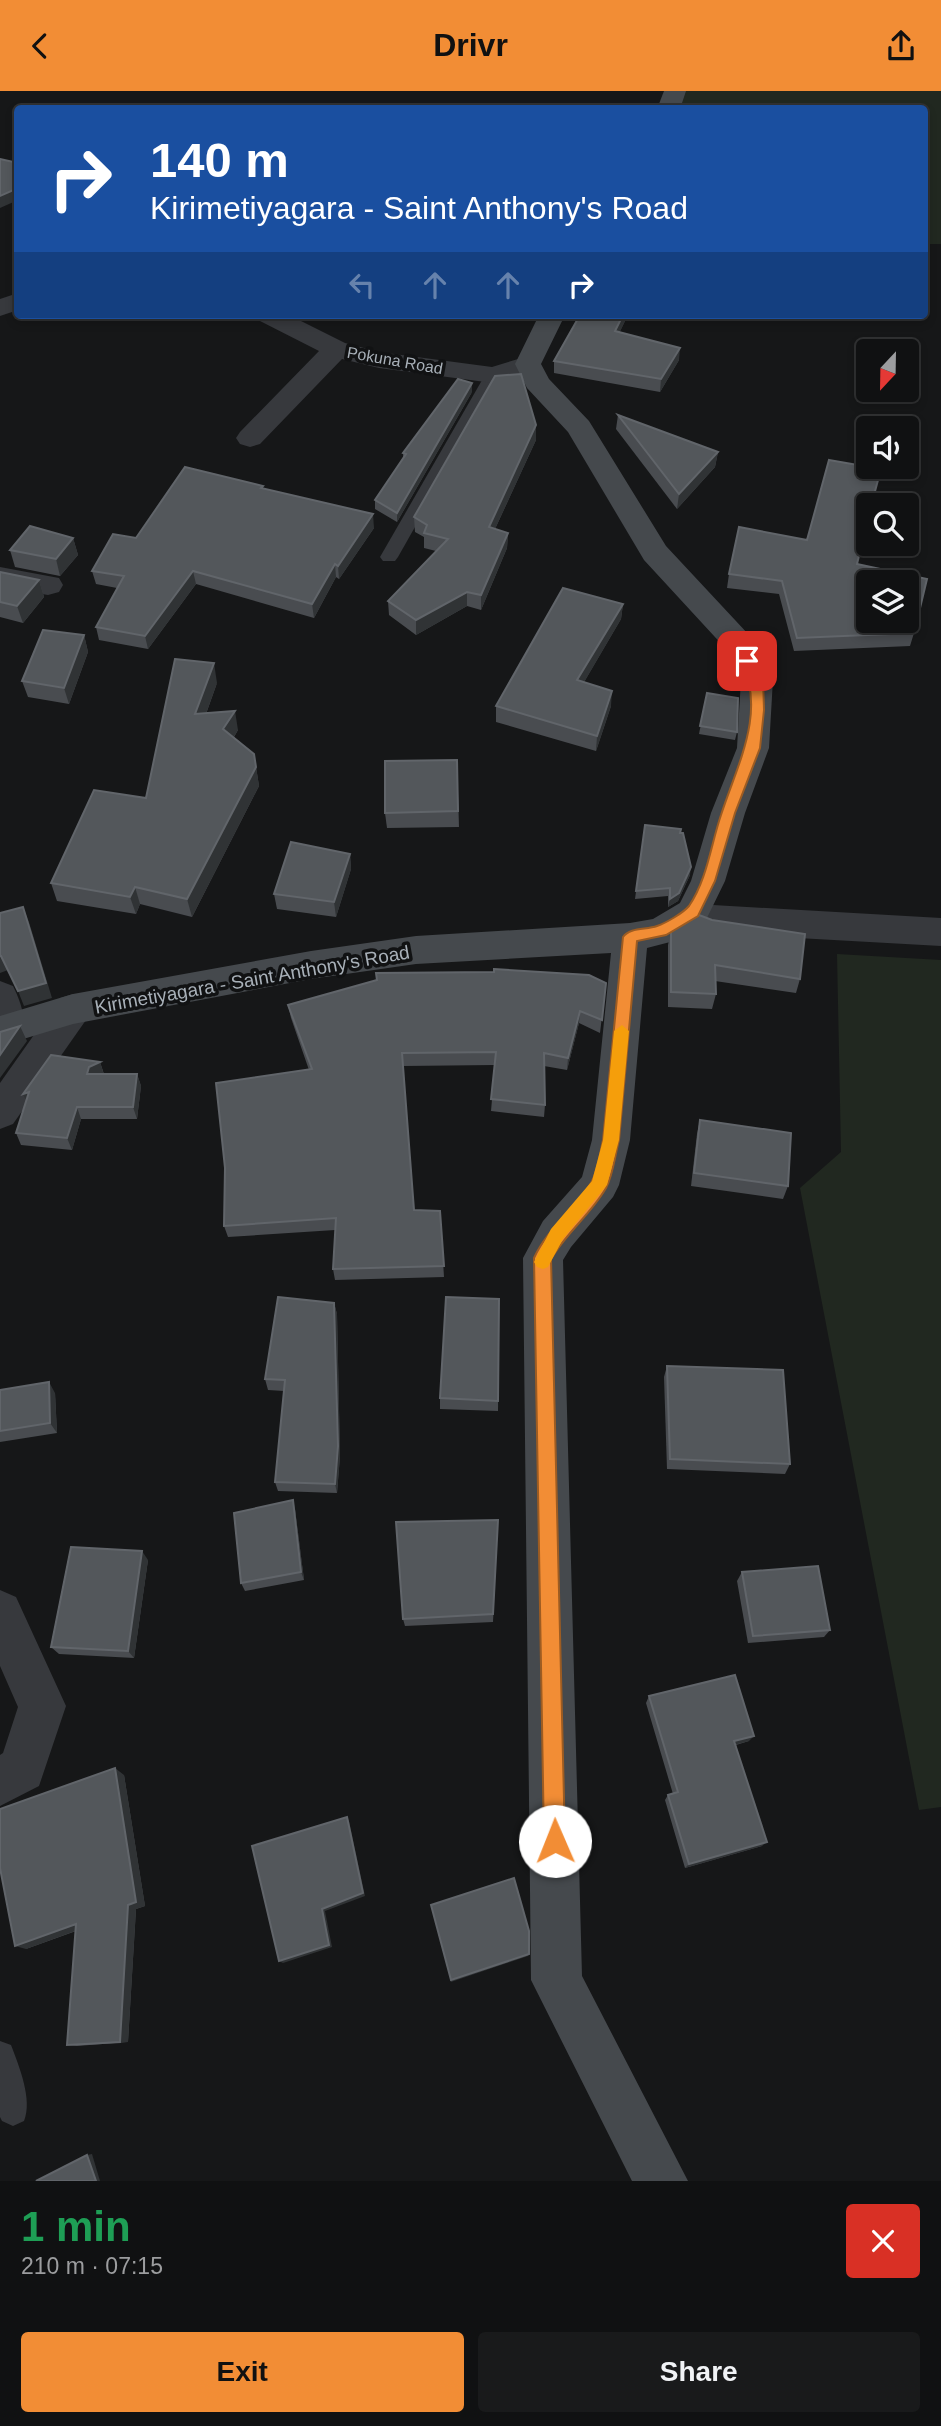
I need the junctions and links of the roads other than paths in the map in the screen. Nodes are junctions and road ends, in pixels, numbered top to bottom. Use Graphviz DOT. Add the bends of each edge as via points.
graph roads {
  1 [pos="277,319"];
  2 [pos="550,319"];
  3 [pos="336,349"];
  4 [pos="528,364"];
  5 [pos="493,375"];
  6 [pos="250,438"];
  7 [pos="389,557"];
  8 [pos="0,577"];
  9 [pos="48,585"];
  10 [pos="693,912"];
  11 [pos="941,932"];
  12 [pos="630,937"];
  13 [pos="73,1009"];
  14 [pos="2,1018"];
  15 [pos="0,1112"];
  16 [pos="0,1613"];
  17 [pos="0,1781"];
  18 [pos="0,2056"];
  19 [pos="13,2110"];
  20 [pos="661,2181"];
  1 -- 3 [label="street, Pokuna Road"];
  2 -- 4 [label="street"];
  3 -- 5 [label="street, Pokuna Road"];
  3 -- 6 [label="street"];
  4 -- 5 [label="street, Pokuna Road"];
  4 -- 10 [label="street" via="537,382 579,426 655,553 738,643 757,679 753,748"];
  5 -- 7 [label="lane"];
  8 -- 9 [label="street"];
  10 -- 11 [label="street" via="709,919"];
  10 -- 12 [label="street, Kirimetiyagara - Saint Anthony's Road" via="661,931"];
  12 -- 13 [label="street, Kirimetiyagara - Saint Anthony's Road" via="416,950"];
  12 -- 20 [label="street" via="611,1140 599,1185 542,1258 557,1952 558,1980"];
  13 -- 14 [label="street, Kirimetiyagara - Saint Anthony's Road"];
  13 -- 15 [label="street"];
  16 -- 17 [label="street" via="42,1706 22,1769"];
  18 -- 19 [label="lane"];
}
